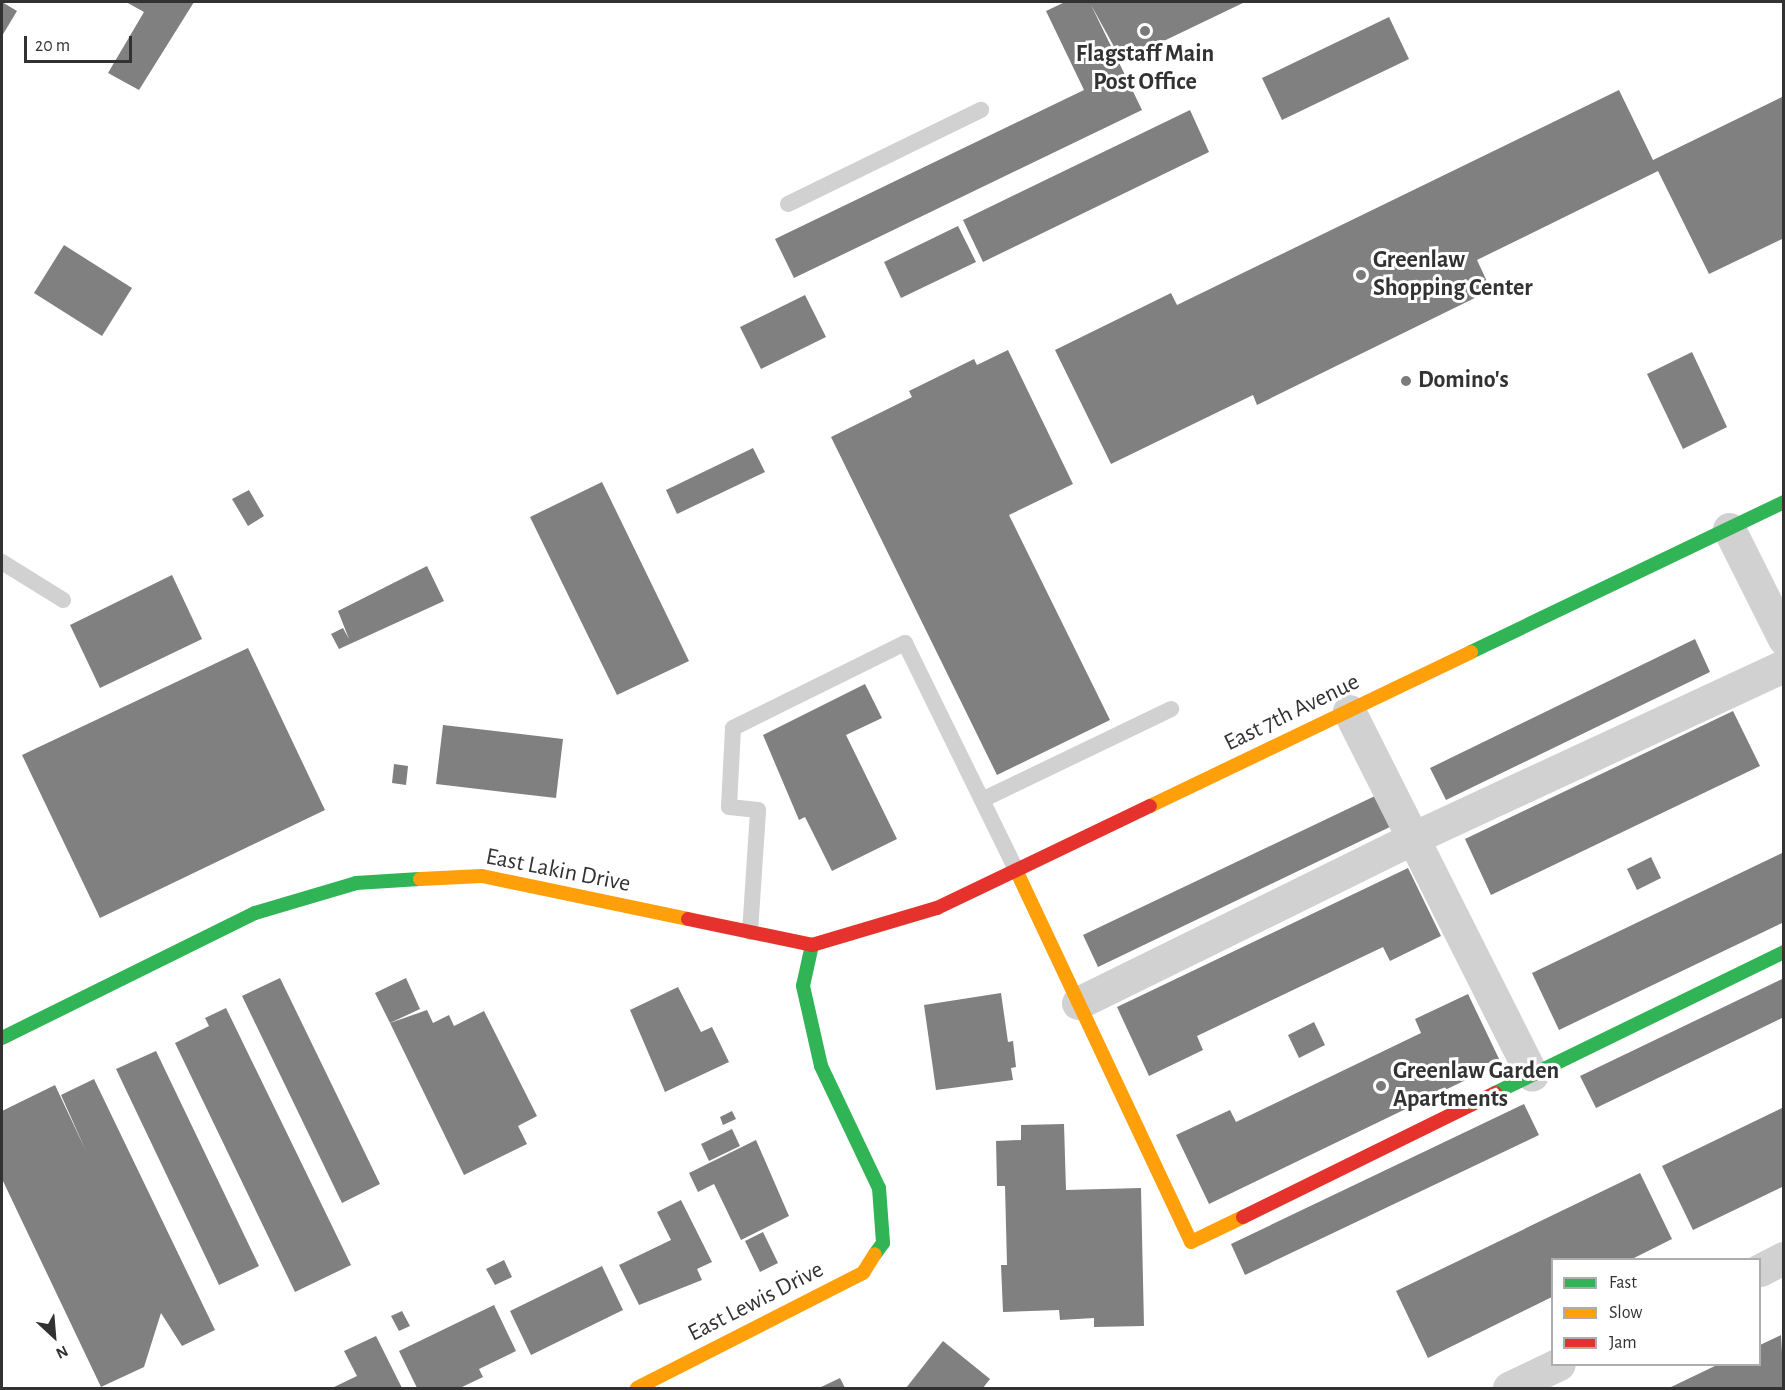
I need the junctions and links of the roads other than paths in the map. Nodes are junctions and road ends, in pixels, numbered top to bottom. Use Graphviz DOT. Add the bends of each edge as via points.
graph roads {
  1 [pos="981,110"];
  2 [pos="788,204"];
  3 [pos="1784,502"];
  4 [pos="1730,529"];
  5 [pos="2,562"];
  6 [pos="63,600"];
  7 [pos="1784,639"];
  8 [pos="1784,666"];
  9 [pos="1171,709"];
  10 [pos="1349,711"];
  11 [pos="982,800"];
  12 [pos="1413,838"];
  13 [pos="1016,870"];
  14 [pos="750,932"];
  15 [pos="812,945"];
  16 [pos="1784,952"];
  17 [pos="1078,1003"];
  18 [pos="2,1038"];
  19 [pos="1532,1075"];
  20 [pos="1784,1258"];
  21 [pos="1761,1270"];
  22 [pos="1557,1366"];
  23 [pos="637,1389"];
  24 [pos="1509,1389"];
  1 -- 2 [label="lane"];
  3 -- 4 [label="street, East 7th Avenue"];
  4 -- 7 [label="street"];
  4 -- 10 [label="street, East 7th Avenue"];
  5 -- 6 [label="lane"];
  8 -- 12 [label="street"];
  9 -- 11 [label="lane"];
  10 -- 12 [label="street"];
  10 -- 13 [label="street, East 7th Avenue"];
  11 -- 13 [label="lane"];
  11 -- 14 [label="lane" via="905,643 733,728 729,807 758,810"];
  12 -- 17 [label="street"];
  12 -- 19 [label="street"];
  13 -- 15 [label="street, East 7th Avenue" via="937,908"];
  13 -- 17 [label="street"];
  14 -- 15 [label="street, East Lakin Drive"];
  14 -- 18 [label="street, East Lakin Drive" via="482,876 356,883 255,913"];
  15 -- 23 [label="street, East Lewis Drive" via="803,986 821,1066 879,1188 883,1242 863,1273"];
  16 -- 19 [label="street"];
  17 -- 19 [label="street" via="1191,1242"];
  20 -- 21 [label="street"];
  22 -- 24 [label="street"];
}
